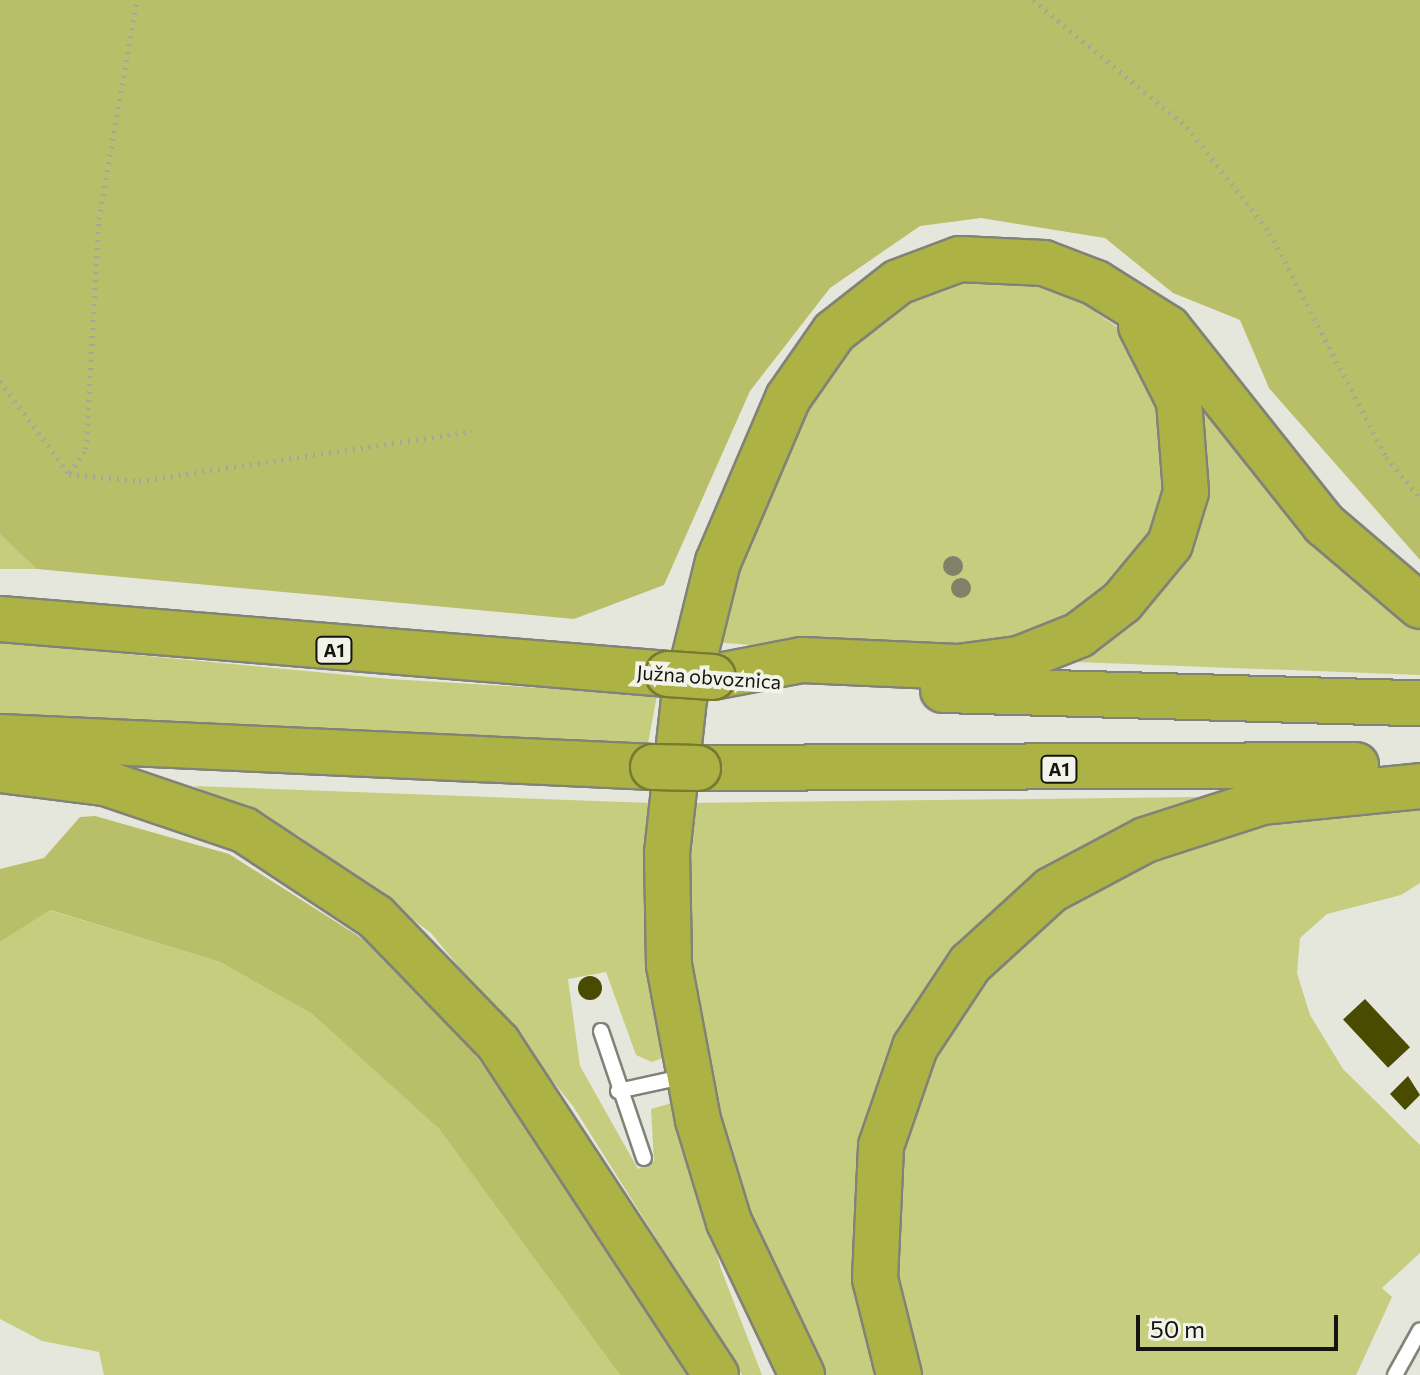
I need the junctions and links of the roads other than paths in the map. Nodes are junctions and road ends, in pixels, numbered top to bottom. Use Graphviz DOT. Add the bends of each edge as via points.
graph roads {
  1 [pos="1123,302"];
  2 [pos="1420,606"];
  3 [pos="0,619"];
  4 [pos="713,677"];
  5 [pos="1420,703"];
  6 [pos="0,737"];
  7 [pos="1420,764"];
  8 [pos="0,770"];
  9 [pos="1420,786"];
  10 [pos="601,1031"];
  11 [pos="688,1076"];
  12 [pos="618,1091"];
  13 [pos="644,1158"];
  14 [pos="1420,1330"];
  15 [pos="716,1375"];
  16 [pos="802,1375"];
  17 [pos="899,1375"];
  18 [pos="1395,1375"];
  1 -- 2 [label="highway" via="1168,328 1324,524"];
  1 -- 4 [label="highway" via="1168,370 1187,463 1170,544 1122,602 1079,635 1019,659 958,667 802,660"];
  1 -- 11 [label="highway" via="1044,263 989,256 929,266 834,332 788,398 718,562 678,742 666,915"];
  3 -- 4 [label="highway, Južna obvoznica / A1, bridge"];
  4 -- 5 [label="highway, Južna obvoznica / A1"];
  6 -- 7 [label="highway, A1, bridge" via="698,768"];
  8 -- 15 [label="highway" via="161,798 244,830 376,917 498,1043"];
  9 -- 17 [label="highway" via="1263,802 1145,840 1051,890 970,964 915,1047 881,1146 875,1279"];
  10 -- 12 [label="lane"];
  11 -- 12 [label="lane"];
  11 -- 16 [label="highway" via="729,1222"];
  12 -- 13 [label="lane"];
  14 -- 18 [label="lane"];
}
